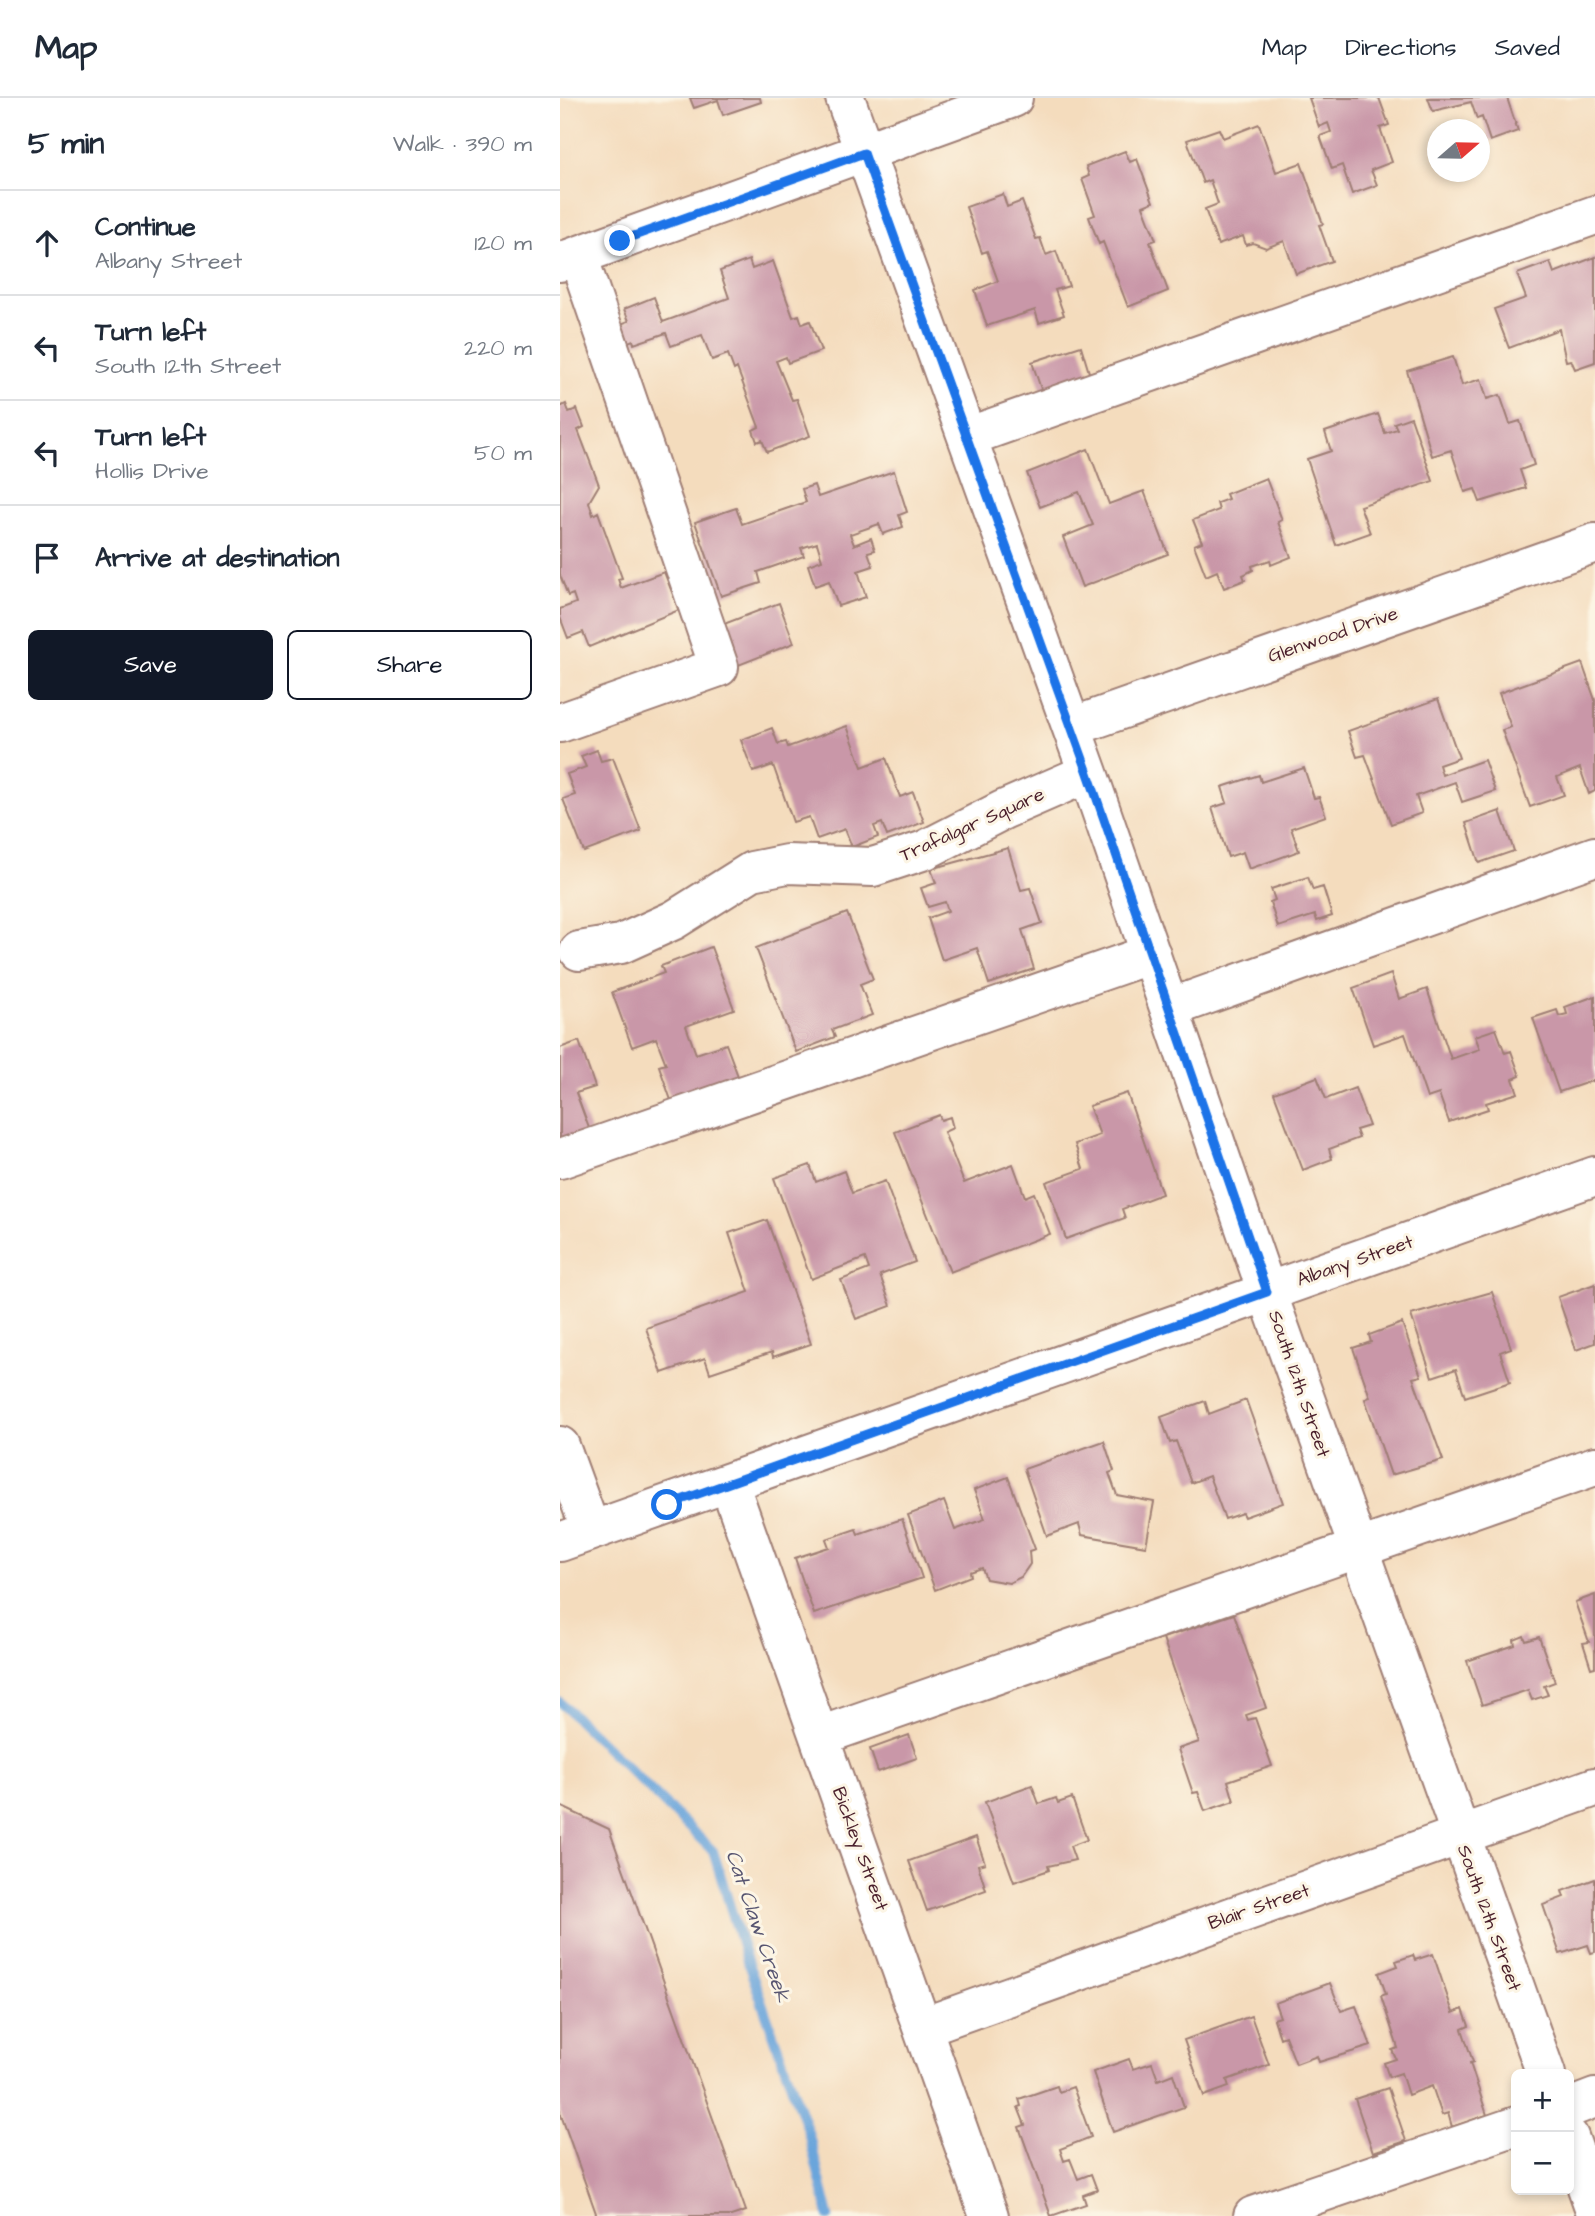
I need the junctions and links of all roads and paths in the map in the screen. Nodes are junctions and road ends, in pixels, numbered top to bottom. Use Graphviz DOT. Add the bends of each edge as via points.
graph roads {
  1 [pos="845,98"];
  2 [pos="1013,98"];
  3 [pos="864,153"];
  4 [pos="1595,215"];
  5 [pos="569,259"];
  6 [pos="967,437"];
  7 [pos="1595,543"];
  8 [pos="560,723"];
  9 [pos="1072,727"];
  10 [pos="1088,773"];
  11 [pos="1595,856"];
  12 [pos="579,951"];
  13 [pos="1151,954"];
  14 [pos="1170,1008"];
  15 [pos="560,1159"];
  16 [pos="1595,1176"];
  17 [pos="1267,1292"];
  18 [pos="560,1446"];
  19 [pos="1595,1466"];
  20 [pos="729,1483"];
  21 [pos="575,1537"];
  22 [pos="1358,1549"];
  23 [pos="820,1736"];
  24 [pos="1595,1787"];
  25 [pos="1460,1835"];
  26 [pos="923,2027"];
  27 [pos="1544,2069"];
  28 [pos="1595,2098"];
  29 [pos="1574,2106"];
  30 [pos="1511,2128"];
  31 [pos="1574,2151"];
  32 [pos="1595,2210"];
  33 [pos="989,2216"];
  34 [pos="1253,2216"];
  1 -- 3 [label="street, South 12th Street"];
  2 -- 3 [label="street"];
  3 -- 5 [label="street"];
  3 -- 6 [label="street, South 12th Street"];
  4 -- 6 [label="street"];
  5 -- 8 [label="street" via="719,667"];
  6 -- 9 [label="street, South 12th Street"];
  7 -- 9 [label="street, Glenwood Drive"];
  9 -- 10 [label="street, South 12th Street"];
  10 -- 12 [label="street, Trafalgar Square" via="925,850 873,867 787,864 752,871 674,920 621,944"];
  10 -- 13 [label="street, South 12th Street"];
  11 -- 14 [label="street"];
  13 -- 14 [label="street, South 12th Street"];
  13 -- 15 [label="street"];
  14 -- 17 [label="street, South 12th Street"];
  16 -- 17 [label="street, Albany Street"];
  17 -- 20 [label="street, Albany Street"];
  17 -- 22 [label="street, South 12th Street"];
  18 -- 21 [label="street"];
  19 -- 22 [label="street"];
  20 -- 21 [label="street, Albany Street"];
  20 -- 23 [label="street, Bickley Street"];
  22 -- 23 [label="street"];
  22 -- 25 [label="street, South 12th Street"];
  23 -- 26 [label="street, Bickley Street"];
  24 -- 25 [label="street, Blair Street"];
  25 -- 26 [label="street, Blair Street"];
  25 -- 27 [label="street, South 12th Street"];
  26 -- 33 [label="street, Bickley Street"];
  28 -- 29 [label="street"];
  30 -- 34 [label="street"];
  31 -- 32 [label="street"];
}
